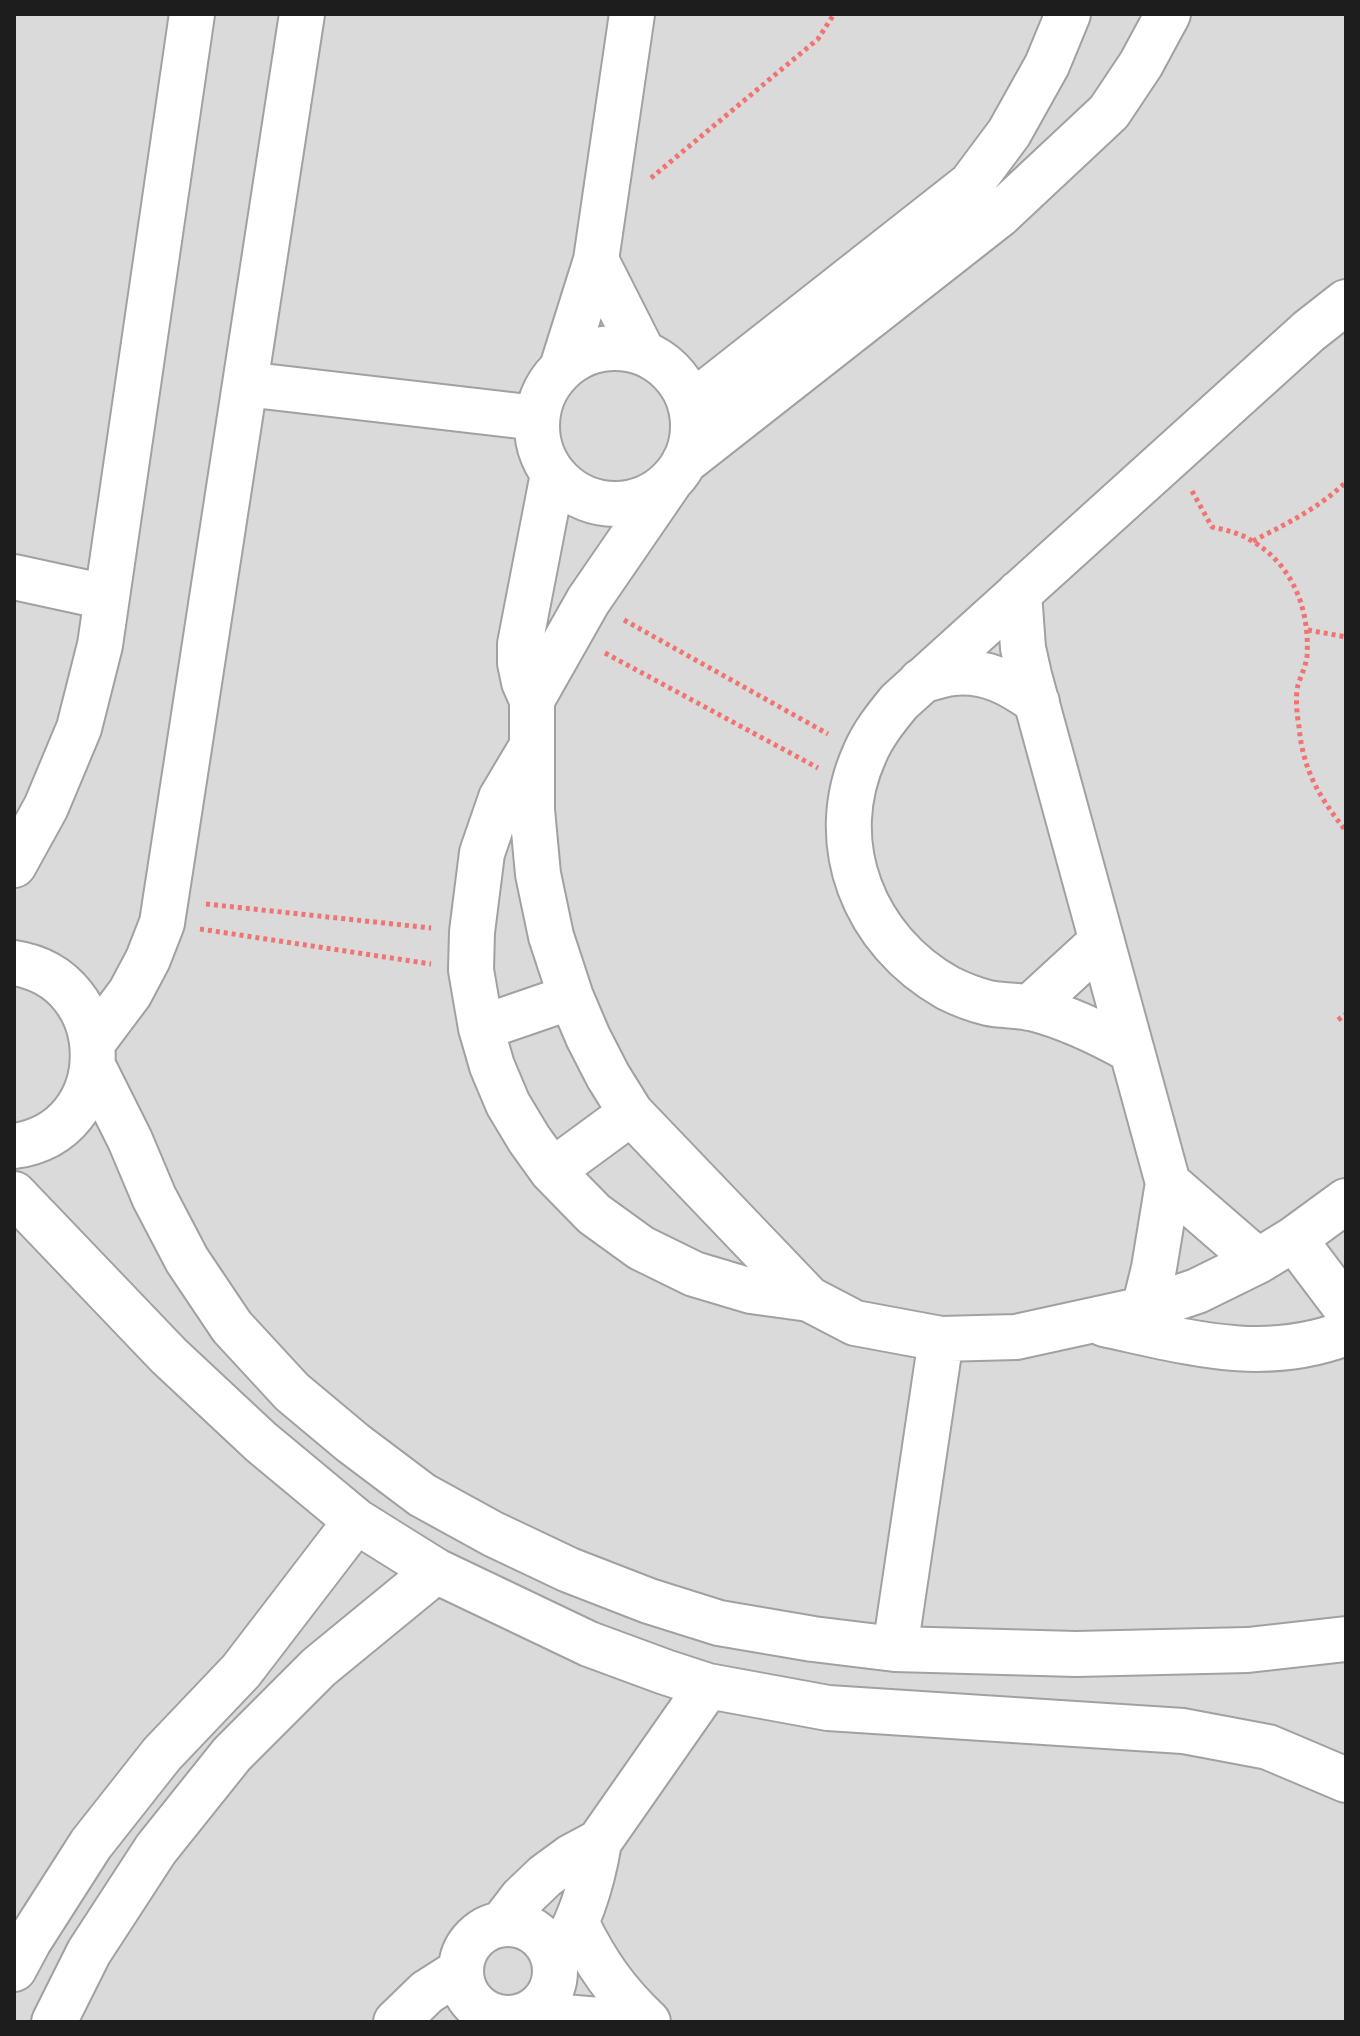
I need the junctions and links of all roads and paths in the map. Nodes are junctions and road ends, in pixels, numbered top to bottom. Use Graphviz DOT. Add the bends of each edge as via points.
graph roads {
  1 [pos="192,14"];
  2 [pos="302,14"];
  3 [pos="632,14"];
  4 [pos="834,14"];
  5 [pos="1068,14"];
  6 [pos="1168,14"];
  7 [pos="650,178"];
  8 [pos="985,200"];
  9 [pos="596,260"];
  10 [pos="1346,283"];
  11 [pos="1346,302"];
  12 [pos="1309,331"];
  13 [pos="643,353"];
  14 [pos="562,368"];
  15 [pos="245,384"];
  16 [pos="690,405"];
  17 [pos="537,418"];
  18 [pos="678,471"];
  19 [pos="553,474"];
  20 [pos="1346,482"];
  21 [pos="1212,527"];
  22 [pos="1253,541"];
  23 [pos="14,577"];
  24 [pos="1019,593"];
  25 [pos="106,597"];
  26 [pos="578,617"];
  27 [pos="1308,630"];
  28 [pos="1346,637"];
  29 [pos="921,681"];
  30 [pos="532,700"];
  31 [pos="1037,702"];
  32 [pos="532,746"];
  33 [pos="859,770"];
  34 [pos="1346,831"];
  35 [pos="14,865"];
  36 [pos="164,911"];
  37 [pos="1102,941"];
  38 [pos="472,951"];
  39 [pos="14,963"];
  40 [pos="571,997"];
  41 [pos="1029,1008"];
  42 [pos="1346,1014"];
  43 [pos="1338,1020"];
  44 [pos="481,1028"];
  45 [pos="1132,1051"];
  46 [pos="94,1054"];
  47 [pos="631,1113"];
  48 [pos="14,1146"];
  49 [pos="552,1171"];
  50 [pos="1168,1183"];
  51 [pos="14,1194"];
  52 [pos="1346,1201"];
  53 [pos="1276,1250"];
  54 [pos="809,1299"];
  55 [pos="1346,1308"];
  56 [pos="1144,1309"];
  57 [pos="1090,1321"];
  58 [pos="1346,1333"];
  59 [pos="941,1339"];
  60 [pos="356,1521"];
  61 [pos="436,1571"];
  62 [pos="1346,1639"];
  63 [pos="895,1649"];
  64 [pos="708,1686"];
  65 [pos="1346,1780"];
  66 [pos="599,1842"];
  67 [pos="502,1924"];
  68 [pos="577,1924"];
  69 [pos="555,1963"];
  70 [pos="14,1969"];
  71 [pos="460,1971"];
  72 [pos="491,2017"];
  73 [pos="54,2022"];
  74 [pos="396,2022"];
  75 [pos="625,2022"];
  76 [pos="648,2022"];
  1 -- 25 [label="street"];
  2 -- 15 [label="street"];
  3 -- 9 [label="street"];
  4 -- 7 [label="path" via="818,39"];
  5 -- 8 [label="street" via="1009,133"];
  6 -- 8 [label="street" via="1109,112"];
  8 -- 16 [label="street"];
  8 -- 18 [label="street"];
  9 -- 13 [label="street"];
  9 -- 14 [label="street"];
  10 -- 12 [label="street"];
  11 -- 12 [label="street"];
  12 -- 24 [label="street"];
  13 -- 14 [label="street" via="592,351"];
  13 -- 16 [label="street" via="664,365"];
  14 -- 17 [label="street" via="550,382"];
  15 -- 17 [label="street"];
  15 -- 36 [label="street"];
  16 -- 18 [label="street" via="691,443"];
  17 -- 19 [label="street" via="537,438"];
  18 -- 19 [label="street" via="654,494 611,504 569,490"];
  18 -- 26 [label="street"];
  19 -- 30 [label="street" via="520,644 524,682"];
  20 -- 22 [label="path" via="1296,519"];
  21 -- 22 [label="path"];
  22 -- 27 [label="path" via="1291,579"];
  23 -- 25 [label="street"];
  24 -- 29 [label="street"];
  24 -- 31 [label="street" via="1023,648"];
  25 -- 35 [label="street" via="79,728 46,807"];
  26 -- 30 [label="street"];
  26 -- 33 [label="path"];
  26 -- 33 [label="path"];
  27 -- 28 [label="path"];
  27 -- 34 [label="path" via="1307,660 1297,689 1299,729 1306,766"];
  29 -- 31 [label="street" via="952,673 983,674 1012,684"];
  29 -- 33 [label="street" via="879,726"];
  30 -- 32 [label="street"];
  31 -- 37 [label="street"];
  32 -- 38 [label="street" via="501,798 482,853"];
  32 -- 40 [label="street" via="538,874"];
  33 -- 41 [label="street" via="849,827 853,867 867,906 888,939 917,968 951,990 989,1003"];
  36 -- 38 [label="path"];
  36 -- 38 [label="path"];
  36 -- 46 [label="street" via="148,959"];
  37 -- 41 [label="street"];
  37 -- 45 [label="street"];
  38 -- 44 [label="street"];
  39 -- 46 [label="street" via="52,976 72,993 86,1016"];
  40 -- 44 [label="street"];
  40 -- 47 [label="street"];
  41 -- 45 [label="street"];
  42 -- 43 [label="path"];
  44 -- 49 [label="street" via="508,1104"];
  45 -- 50 [label="street"];
  46 -- 48 [label="street" via="86,1093 72,1115 52,1133"];
  46 -- 63 [label="street" via="154,1197 187,1260 232,1327 292,1392 422,1495 569,1570 663,1605 719,1623"];
  47 -- 49 [label="street"];
  47 -- 54 [label="street"];
  49 -- 54 [label="street" via="594,1214 641,1248 694,1274 751,1291"];
  50 -- 53 [label="street"];
  50 -- 56 [label="street"];
  51 -- 60 [label="street" via="169,1356"];
  52 -- 53 [label="street"];
  53 -- 55 [label="street"];
  53 -- 56 [label="street" via="1197,1291"];
  54 -- 59 [label="street" via="855,1323"];
  56 -- 57 [label="street"];
  57 -- 58 [label="street" via="1243,1350 1283,1349"];
  57 -- 59 [label="street" via="1016,1337"];
  59 -- 63 [label="street"];
  60 -- 61 [label="street"];
  60 -- 70 [label="street" via="241,1671 162,1754 91,1844"];
  61 -- 64 [label="street" via="589,1644"];
  61 -- 73 [label="street" via="319,1667 232,1754 156,1849 89,1952"];
  62 -- 63 [label="street" via="1233,1651"];
  64 -- 65 [label="street" via="828,1708 1183,1731 1268,1747"];
  64 -- 66 [label="street"];
  66 -- 67 [label="street" via="545,1876"];
  66 -- 68 [label="street"];
  67 -- 69 [label="street" via="536,1933"];
  67 -- 71 [label="street" via="473,1939"];
  68 -- 69 [label="street"];
  68 -- 76 [label="street" via="608,1979"];
  69 -- 72 [label="street" via="547,1997 535,2010"];
  71 -- 72 [label="street" via="472,2002"];
  71 -- 74 [label="street" via="427,1992"];
  72 -- 75 [label="street"];
}
